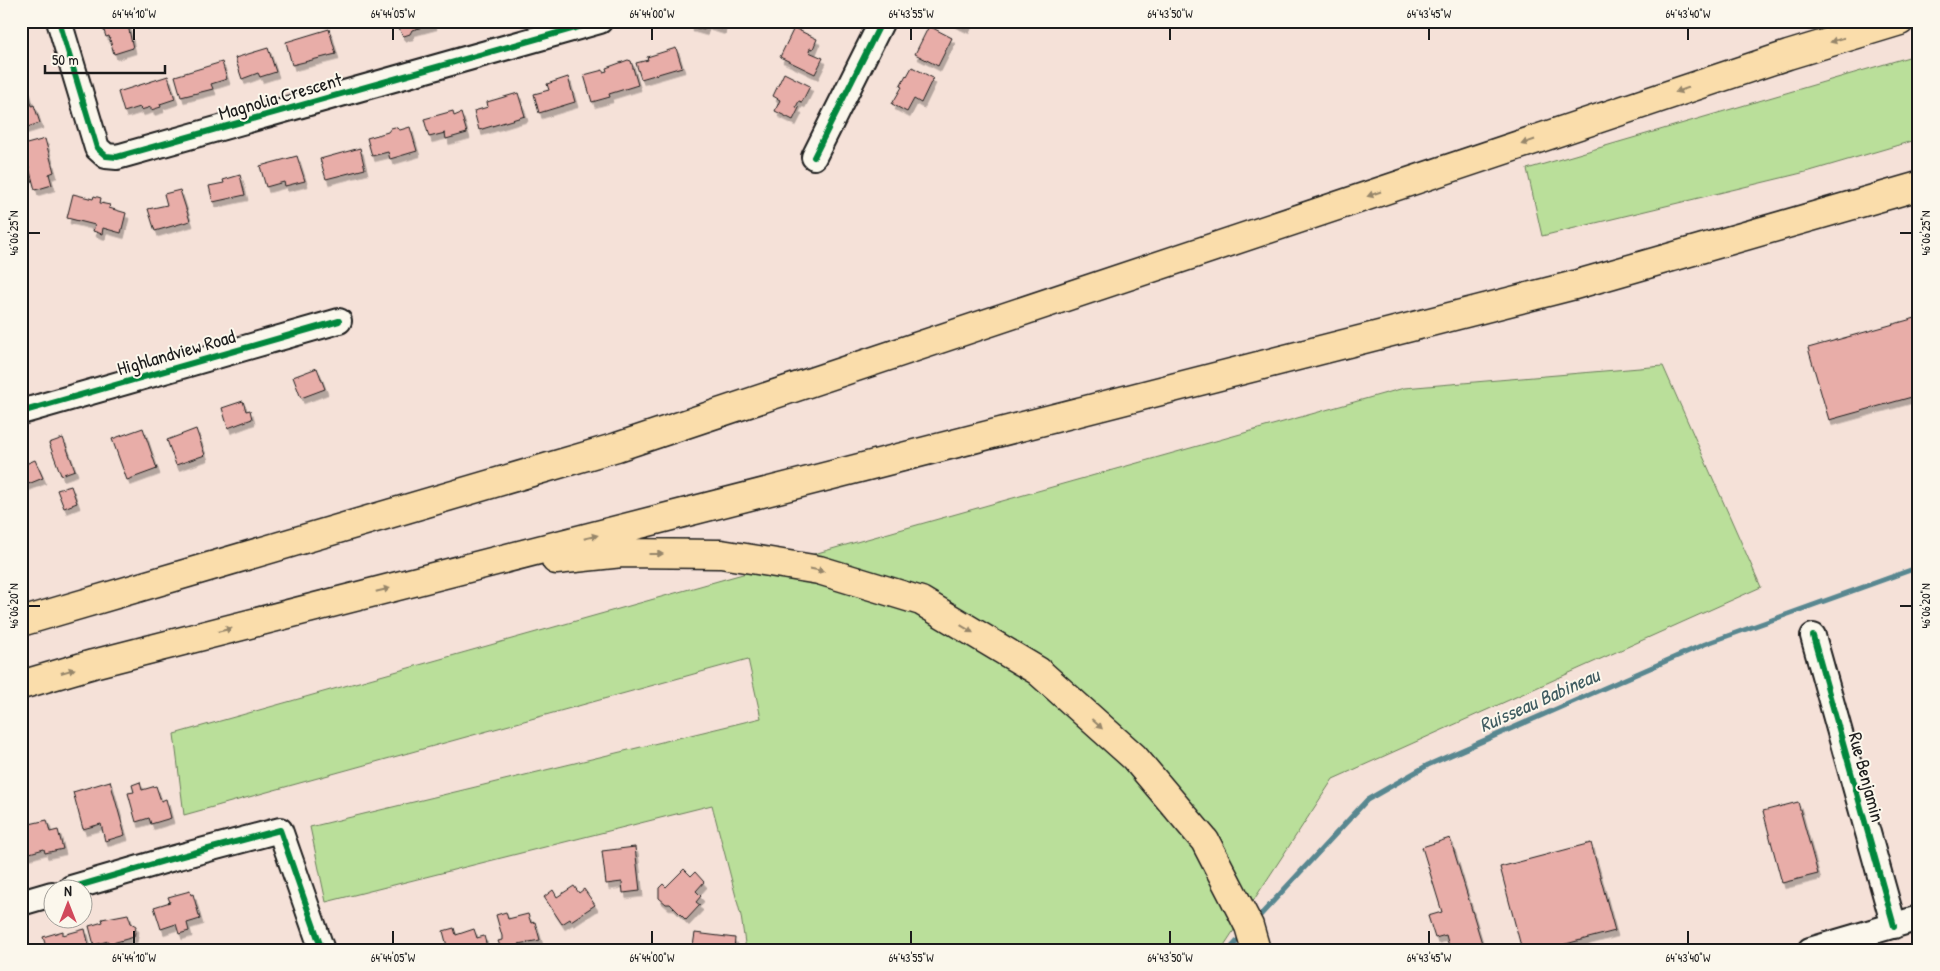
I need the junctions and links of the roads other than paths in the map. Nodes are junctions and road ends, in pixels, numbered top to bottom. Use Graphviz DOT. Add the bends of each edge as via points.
graph roads {
  1 [pos="59,21"];
  2 [pos="600,21"];
  3 [pos="882,21"];
  4 [pos="1900,21"];
  5 [pos="814,157"];
  6 [pos="1919,186"];
  7 [pos="339,321"];
  8 [pos="21,412"];
  9 [pos="468,568"];
  10 [pos="21,622"];
  11 [pos="1813,636"];
  12 [pos="21,685"];
  13 [pos="92,882"];
  14 [pos="42,897"];
  15 [pos="21,903"];
  16 [pos="1919,918"];
  17 [pos="1894,926"];
  18 [pos="322,947"];
  19 [pos="1256,950"];
  20 [pos="1810,950"];
  1 -- 2 [label="street, Magnolia Crescent" via="97,148 106,156 117,157"];
  3 -- 5 [label="street"];
  4 -- 10 [label="highway, one-way" via="1779,58 617,447"];
  9 -- 6 [label="highway, one-way" via="1571,286"];
  7 -- 8 [label="street, Highlandview Road"];
  12 -- 9 [label="highway, one-way"];
  9 -- 19 [label="highway, one-way" via="622,553 721,554 818,570 920,601 1038,671 1134,758 1205,841 1249,926"];
  11 -- 17 [label="street, Rue Benjamin"];
  13 -- 18 [label="street" via="280,830"];
  14 -- 15 [label="street"];
  16 -- 17 [label="street"];
  17 -- 20 [label="street"];
}
